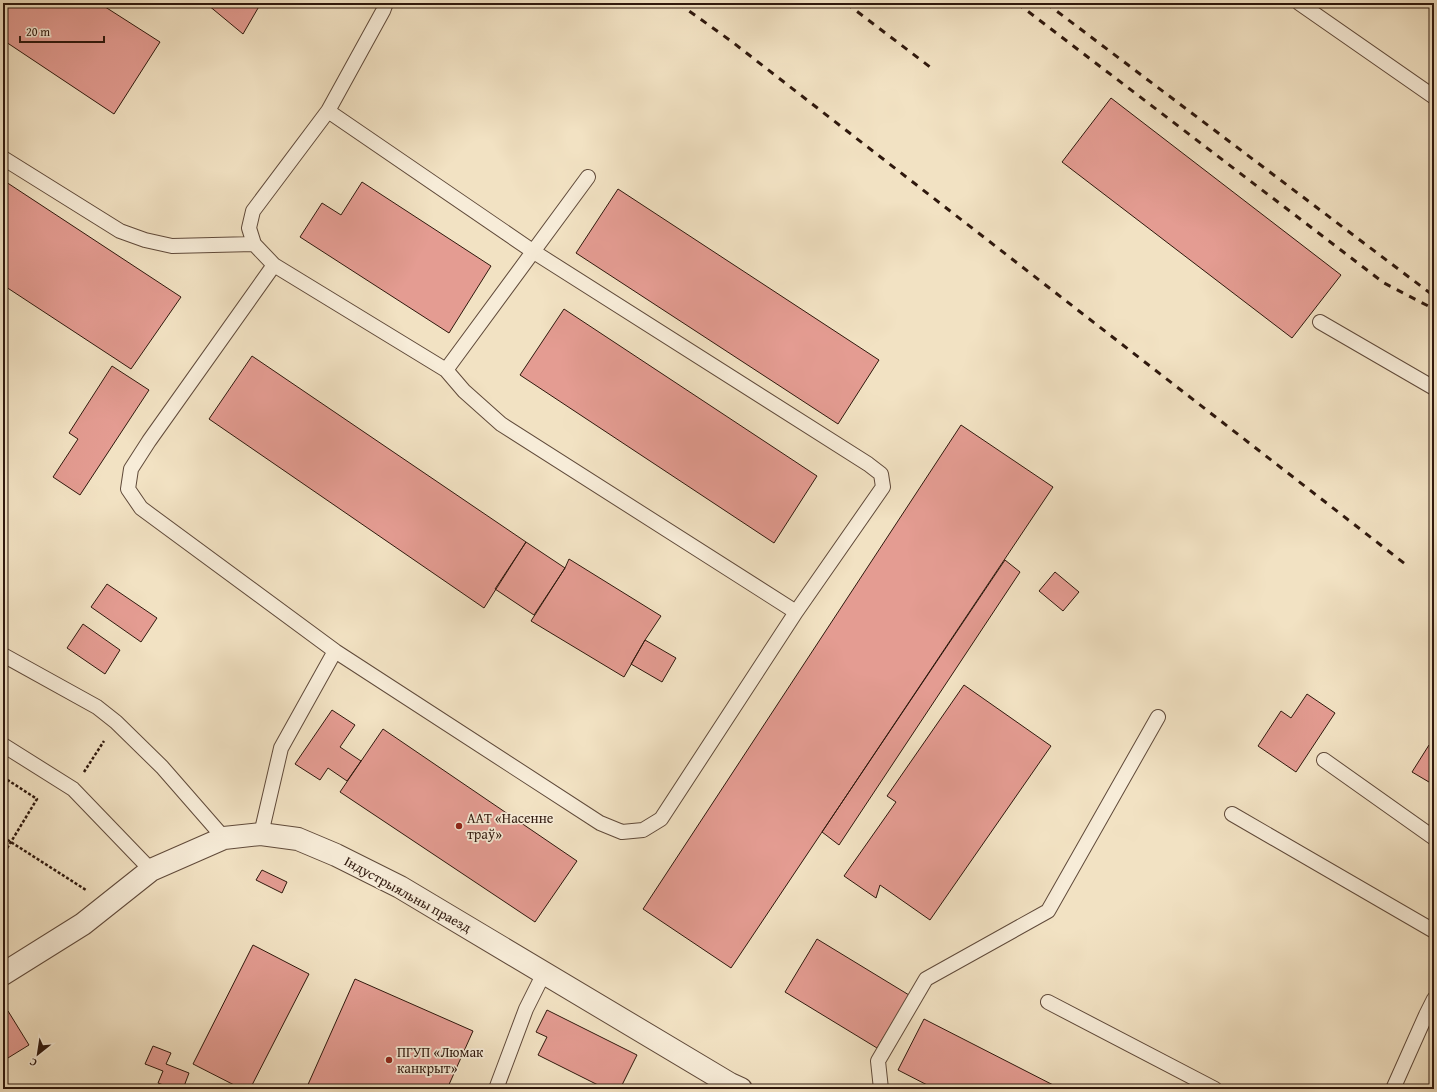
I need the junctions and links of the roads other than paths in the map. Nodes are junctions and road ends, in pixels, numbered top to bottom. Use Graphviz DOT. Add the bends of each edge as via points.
graph roads {
  1 [pos="386,3"];
  2 [pos="1299,3"];
  3 [pos="1434,97"];
  4 [pos="328,111"];
  5 [pos="3,158"];
  6 [pos="588,177"];
  7 [pos="254,244"];
  8 [pos="534,252"];
  9 [pos="274,265"];
  10 [pos="1320,322"];
  11 [pos="446,370"];
  12 [pos="1434,388"];
  13 [pos="796,612"];
  14 [pos="335,651"];
  15 [pos="3,655"];
  16 [pos="1158,717"];
  17 [pos="3,745"];
  18 [pos="1324,760"];
  19 [pos="1232,814"];
  20 [pos="260,834"];
  21 [pos="224,838"];
  22 [pos="1434,838"];
  23 [pos="151,870"];
  24 [pos="1434,931"];
  25 [pos="544,973"];
  26 [pos="3,974"];
  27 [pos="1434,999"];
  28 [pos="1048,1002"];
  29 [pos="496,1089"];
  30 [pos="741,1089"];
  31 [pos="880,1089"];
  32 [pos="1215,1089"];
  33 [pos="1393,1089"];
  1 -- 4 [label="lane"];
  2 -- 3 [label="lane"];
  4 -- 7 [label="lane" via="254,211 249,228"];
  4 -- 8 [label="lane"];
  5 -- 7 [label="lane" via="120,231 145,240 172,246"];
  6 -- 8 [label="lane"];
  7 -- 9 [label="lane"];
  8 -- 11 [label="lane"];
  8 -- 13 [label="lane" via="881,474 883,487 878,496"];
  9 -- 11 [label="lane"];
  9 -- 14 [label="lane" via="149,441 131,469 128,489 140,508"];
  10 -- 12 [label="lane"];
  11 -- 13 [label="lane" via="464,391 500,424"];
  13 -- 14 [label="lane" via="661,820 643,830 622,832 600,823"];
  14 -- 20 [label="lane" via="281,748"];
  15 -- 21 [label="lane" via="97,707 116,722 162,767"];
  16 -- 31 [label="lane" via="1048,911 926,979 878,1061"];
  17 -- 23 [label="lane" via="73,789"];
  18 -- 22 [label="lane"];
  19 -- 24 [label="lane"];
  20 -- 21 [label="street, Індустрыяльны праезд"];
  20 -- 25 [label="street, Індустрыяльны праезд" via="298,839 336,855 400,887"];
  21 -- 23 [label="street, Індустрыяльны праезд"];
  23 -- 26 [label="street, Індустрыяльны праезд" via="83,924"];
  25 -- 29 [label="lane" via="526,1008"];
  25 -- 30 [label="street, Індустрыяльны праезд"];
  27 -- 33 [label="lane"];
  28 -- 32 [label="lane"];
}
